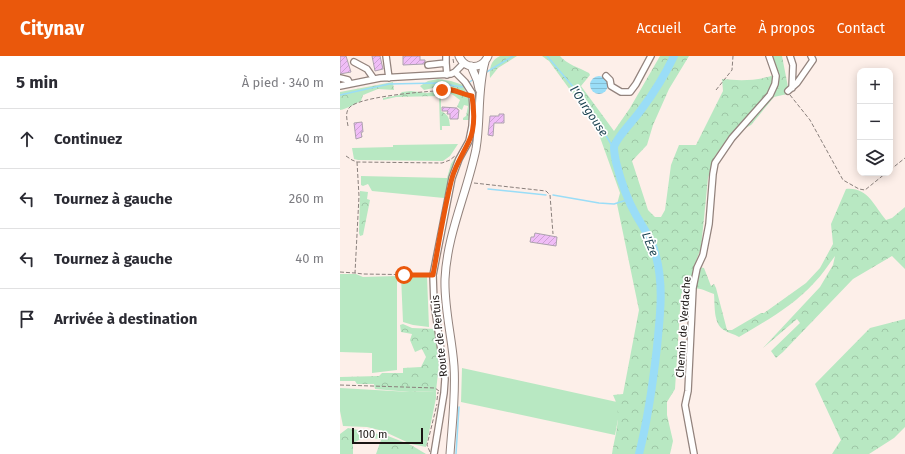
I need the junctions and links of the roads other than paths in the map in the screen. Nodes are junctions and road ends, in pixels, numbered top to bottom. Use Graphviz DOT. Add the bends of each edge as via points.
graph roads {
  1 [pos="386,56"];
  2 [pos="446,56"];
  3 [pos="460,56"];
  4 [pos="651,56"];
  5 [pos="769,56"];
  6 [pos="790,56"];
  7 [pos="812,56"];
  8 [pos="486,59"];
  9 [pos="354,62"];
  10 [pos="446,63"];
  11 [pos="464,63"];
  12 [pos="428,65"];
  13 [pos="471,66"];
  14 [pos="456,71"];
  15 [pos="447,75"];
  16 [pos="606,76"];
  17 [pos="340,78"];
  18 [pos="389,78"];
  19 [pos="374,79"];
  20 [pos="350,84"];
  21 [pos="340,86"];
  22 [pos="480,100"];
  23 [pos="432,454"];
  24 [pos="450,454"];
  25 [pos="694,454"];
  1 -- 18 [label="street"];
  2 -- 10 [label="street"];
  3 -- 11 [label="main road"];
  4 -- 16 [label="street" via="630,92 621,92 611,86"];
  5 -- 25 [label="street, Chemin de Verdache" via="776,76 770,95 732,138 716,163 713,174 709,224 693,288 685,406"];
  6 -- 7 [label="street" via="793,65 790,90 814,60"];
  8 -- 13 [label="main road" via="481,65"];
  8 -- 22 [label="main road, Route de Pertuis"];
  9 -- 19 [label="street" via="367,69"];
  10 -- 12 [label="street"];
  10 -- 15 [label="street"];
  11 -- 13 [label="main road"];
  11 -- 14 [label="street"];
  13 -- 22 [label="main road, Route de Pertuis" via="477,80"];
  14 -- 15 [label="street"];
  14 -- 23 [label="street" via="467,84 472,96 472,132 452,178 433,275 434,303 444,372"];
  15 -- 18 [label="street"];
  17 -- 20 [label="street" via="348,80"];
  18 -- 19 [label="street"];
  19 -- 20 [label="street"];
  20 -- 21 [label="street"];
  22 -- 24 [label="main road, Route de Pertuis" via="476,145 446,264 446,307 455,384"];
}
